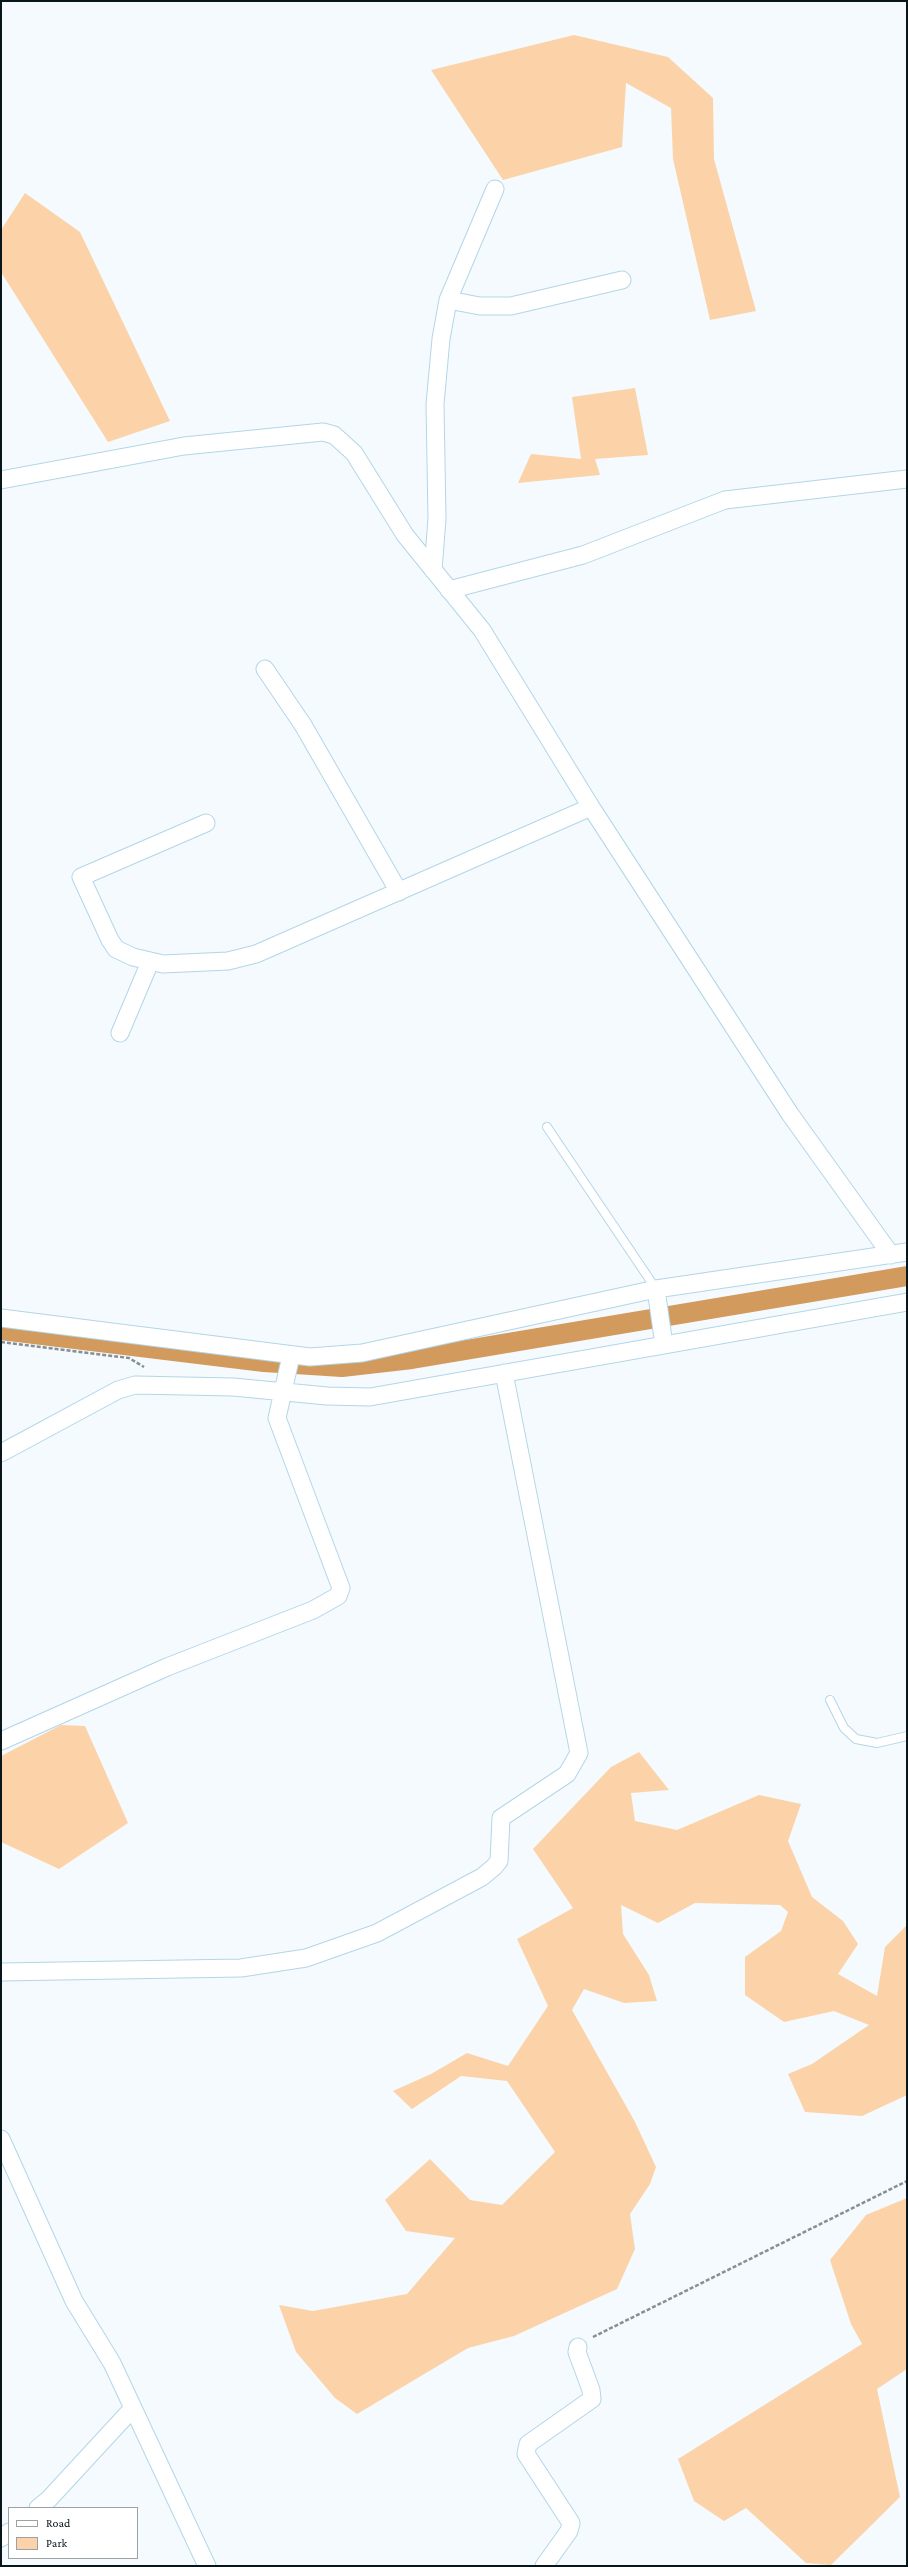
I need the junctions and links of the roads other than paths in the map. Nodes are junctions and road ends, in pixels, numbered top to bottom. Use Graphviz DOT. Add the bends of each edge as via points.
graph roads {
  1 [pos="495,189"];
  2 [pos="622,280"];
  3 [pos="448,300"];
  4 [pos="907,479"];
  5 [pos="1,480"];
  6 [pos="433,570"];
  7 [pos="449,590"];
  8 [pos="265,669"];
  9 [pos="591,806"];
  10 [pos="206,823"];
  11 [pos="399,892"];
  12 [pos="150,962"];
  13 [pos="120,1033"];
  14 [pos="547,1127"];
  15 [pos="899,1254"];
  16 [pos="656,1289"];
  17 [pos="907,1302"];
  18 [pos="1,1318"];
  19 [pos="664,1345"];
  20 [pos="291,1356"];
  21 [pos="504,1373"];
  22 [pos="282,1393"];
  23 [pos="1,1453"];
  24 [pos="830,1700"];
  25 [pos="907,1736"];
  26 [pos="1,1741"];
  27 [pos="1,1972"];
  28 [pos="1,2139"];
  29 [pos="578,2347"];
  30 [pos="133,2408"];
  31 [pos="39,2507"];
  32 [pos="207,2566"];
  33 [pos="544,2566"];
  1 -- 3 [label="street"];
  2 -- 3 [label="street" via="511,306 480,306"];
  3 -- 6 [label="street" via="441,339 435,404 437,519"];
  4 -- 7 [label="street" via="725,500 583,555"];
  5 -- 6 [label="street" via="184,446 330,432 354,452 405,535"];
  6 -- 7 [label="street"];
  7 -- 9 [label="street" via="482,630"];
  8 -- 11 [label="street" via="304,725"];
  9 -- 11 [label="street"];
  9 -- 15 [label="street" via="790,1114"];
  10 -- 12 [label="street" via="81,877 116,949"];
  11 -- 12 [label="street" via="256,954 228,961 163,964"];
  12 -- 13 [label="street"];
  14 -- 16 [label="lane"];
  15 -- 16 [label="street"];
  16 -- 19 [label="street"];
  16 -- 20 [label="street" via="362,1352 310,1357"];
  17 -- 19 [label="street"];
  18 -- 20 [label="street"];
  19 -- 21 [label="street"];
  20 -- 22 [label="street"];
  21 -- 22 [label="street" via="370,1397"];
  21 -- 27 [label="street" via="579,1754 567,1774 501,1818 499,1861 494,1867 482,1877 376,1933 306,1958 241,1968"];
  22 -- 23 [label="street" via="233,1387 135,1385 118,1390"];
  22 -- 26 [label="street" via="277,1418 341,1588 338,1596 313,1610 167,1667"];
  24 -- 25 [label="lane" via="844,1728 856,1739 877,1743"];
  28 -- 30 [label="street" via="74,2301 112,2363"];
  29 -- 33 [label="street" via="577,2352 592,2399 528,2444 526,2454 570,2523 569,2531"];
  30 -- 31 [label="street"];
  30 -- 32 [label="street"];
}
